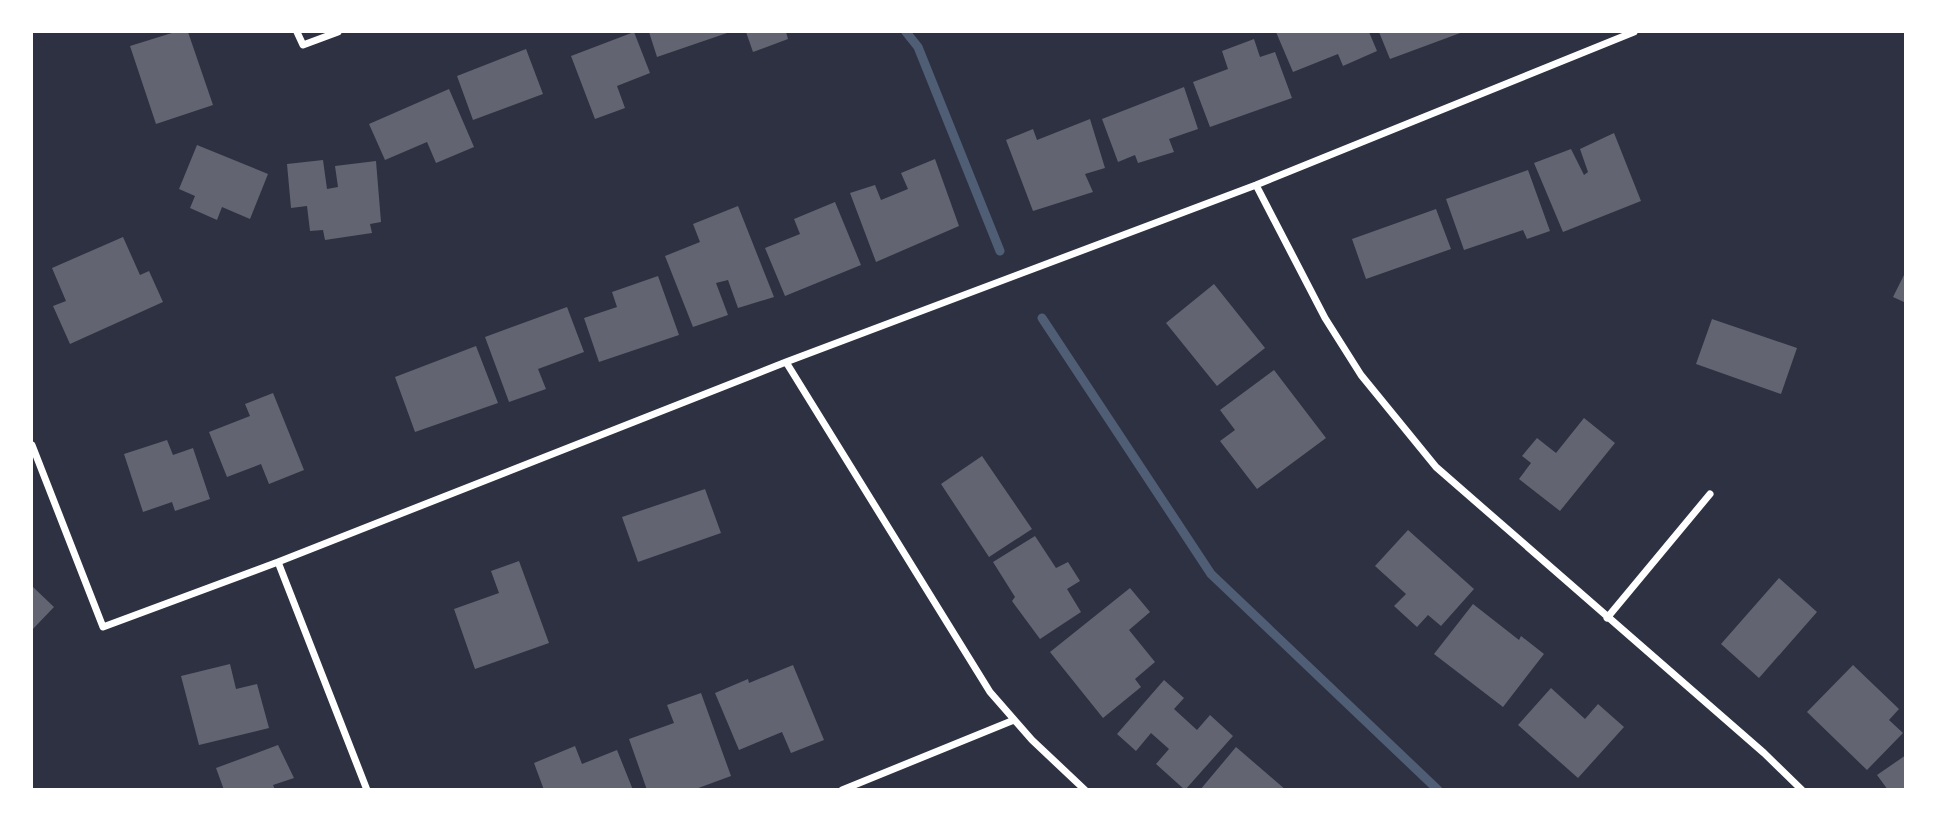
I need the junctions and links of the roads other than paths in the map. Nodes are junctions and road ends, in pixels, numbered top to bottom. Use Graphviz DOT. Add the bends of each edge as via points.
graph roads {
  1 [pos="297,32"];
  2 [pos="338,32"];
  3 [pos="1634,32"];
  4 [pos="1256,185"];
  5 [pos="786,362"];
  6 [pos="32,445"];
  7 [pos="1710,494"];
  8 [pos="278,562"];
  9 [pos="1608,618"];
  10 [pos="1014,720"];
  11 [pos="367,789"];
  12 [pos="842,789"];
  13 [pos="1085,789"];
  14 [pos="1802,789"];
  1 -- 2 [label="street" via="303,45"];
  3 -- 4 [label="street"];
  4 -- 5 [label="street"];
  4 -- 9 [label="street" via="1325,318 1362,375 1419,447"];
  5 -- 8 [label="street"];
  5 -- 10 [label="street" via="990,692"];
  6 -- 8 [label="street" via="103,627"];
  7 -- 9 [label="street"];
  8 -- 11 [label="street"];
  9 -- 14 [label="street"];
  10 -- 12 [label="street"];
  10 -- 13 [label="street"];
}
